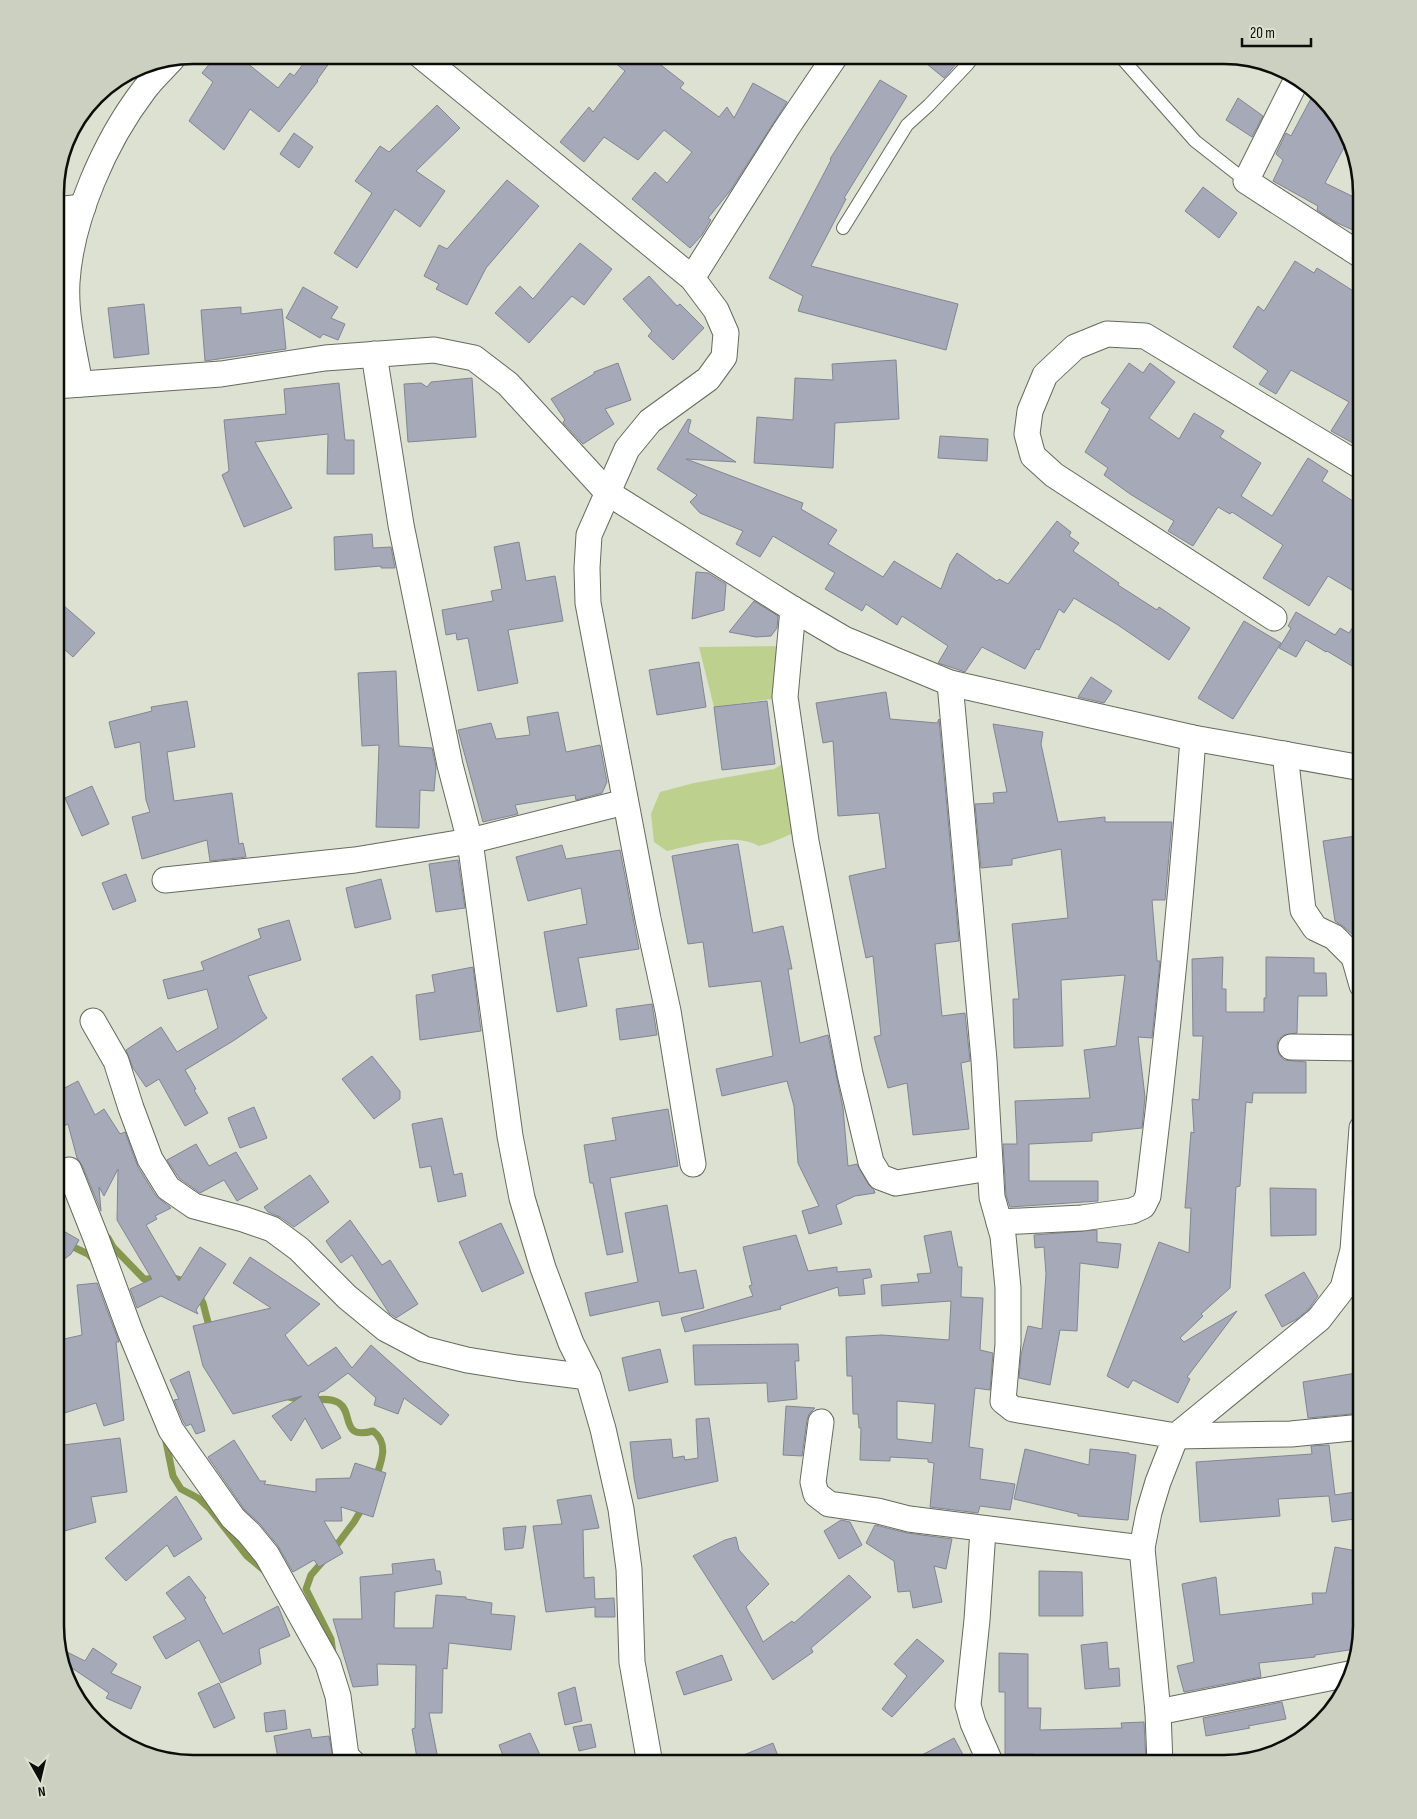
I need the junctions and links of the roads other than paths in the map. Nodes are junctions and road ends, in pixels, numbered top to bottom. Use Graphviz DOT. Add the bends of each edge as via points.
graph roads {
  1 [pos="431,64"];
  2 [pos="830,64"];
  3 [pos="969,64"];
  4 [pos="1127,64"];
  5 [pos="165,67"];
  6 [pos="1295,85"];
  7 [pos="1246,181"];
  8 [pos="83,207"];
  9 [pos="64,209"];
  10 [pos="843,228"];
  11 [pos="1353,250"];
  12 [pos="692,278"];
  13 [pos="374,354"];
  14 [pos="80,384"];
  15 [pos="64,385"];
  16 [pos="1353,462"];
  17 [pos="608,492"];
  18 [pos="793,610"];
  19 [pos="1274,618"];
  20 [pos="950,683"];
  21 [pos="1194,738"];
  22 [pos="1284,754"];
  23 [pos="1353,766"];
  24 [pos="625,802"];
  25 [pos="470,841"];
  26 [pos="166,880"];
  27 [pos="1353,956"];
  28 [pos="93,1021"];
  29 [pos="1291,1046"];
  30 [pos="1353,1048"];
  31 [pos="693,1164"];
  32 [pos="990,1168"];
  33 [pos="69,1170"];
  34 [pos="999,1222"];
  35 [pos="1353,1250"];
  36 [pos="588,1377"];
  37 [pos="821,1422"];
  38 [pos="1353,1428"];
  39 [pos="1176,1436"];
  40 [pos="983,1530"];
  41 [pos="1142,1548"];
  42 [pos="1343,1675"];
  43 [pos="1158,1712"];
  44 [pos="346,1755"];
  45 [pos="648,1755"];
  46 [pos="987,1755"];
  47 [pos="1160,1755"];
  1 -- 12 [label="street"];
  2 -- 12 [label="street"];
  3 -- 10 [label="lane" via="907,125"];
  4 -- 7 [label="lane" via="1195,141"];
  5 -- 8 [label="street" via="121,124 95,173"];
  6 -- 7 [label="street"];
  7 -- 11 [label="street"];
  8 -- 9 [label="street"];
  8 -- 14 [label="street" via="72,246 67,283"];
  12 -- 17 [label="street" via="723,325 726,333 724,357 708,379 650,421 627,449"];
  13 -- 14 [label="street" via="221,374"];
  13 -- 17 [label="street" via="434,350 474,358 508,384"];
  13 -- 25 [label="street" via="403,535 450,766"];
  14 -- 15 [label="street"];
  16 -- 19 [label="street" via="1145,336 1107,334 1074,347 1045,375 1030,410 1027,434 1033,456 1054,475"];
  17 -- 18 [label="street"];
  17 -- 24 [label="street" via="589,535 588,594"];
  18 -- 20 [label="street" via="844,639"];
  18 -- 32 [label="street" via="785,697 806,841 850,1074 871,1162 880,1176 896,1183"];
  20 -- 21 [label="street"];
  20 -- 32 [label="street" via="984,1060"];
  21 -- 22 [label="street"];
  21 -- 34 [label="street" via="1166,1055 1148,1196 1143,1206 1132,1211 1082,1218"];
  22 -- 23 [label="street"];
  22 -- 27 [label="street" via="1302,910 1316,928 1334,937"];
  24 -- 25 [label="street"];
  24 -- 31 [label="street" via="668,1011"];
  25 -- 26 [label="street" via="355,860"];
  25 -- 36 [label="street" via="510,1136 522,1198 543,1268 571,1343"];
  28 -- 36 [label="street" via="116,1061 150,1159 168,1188 194,1206 272,1229 299,1249 347,1297 386,1329 424,1349 467,1360"];
  29 -- 30 [label="street"];
  32 -- 34 [label="street" via="992,1198"];
  33 -- 44 [label="street" via="130,1331 172,1430 233,1518 267,1555 328,1664 338,1696"];
  34 -- 39 [label="street" via="1008,1288 1003,1401 1013,1409"];
  35 -- 39 [label="street" via="1343,1288 1318,1319"];
  36 -- 45 [label="street" via="621,1510 628,1570 632,1662"];
  37 -- 40 [label="street" via="813,1482 816,1494 830,1504"];
  38 -- 39 [label="street" via="1291,1434"];
  39 -- 41 [label="street" via="1158,1482"];
  40 -- 41 [label="street"];
  40 -- 46 [label="street" via="968,1705"];
  41 -- 43 [label="street"];
  42 -- 43 [label="street"];
  43 -- 47 [label="street"];
}
